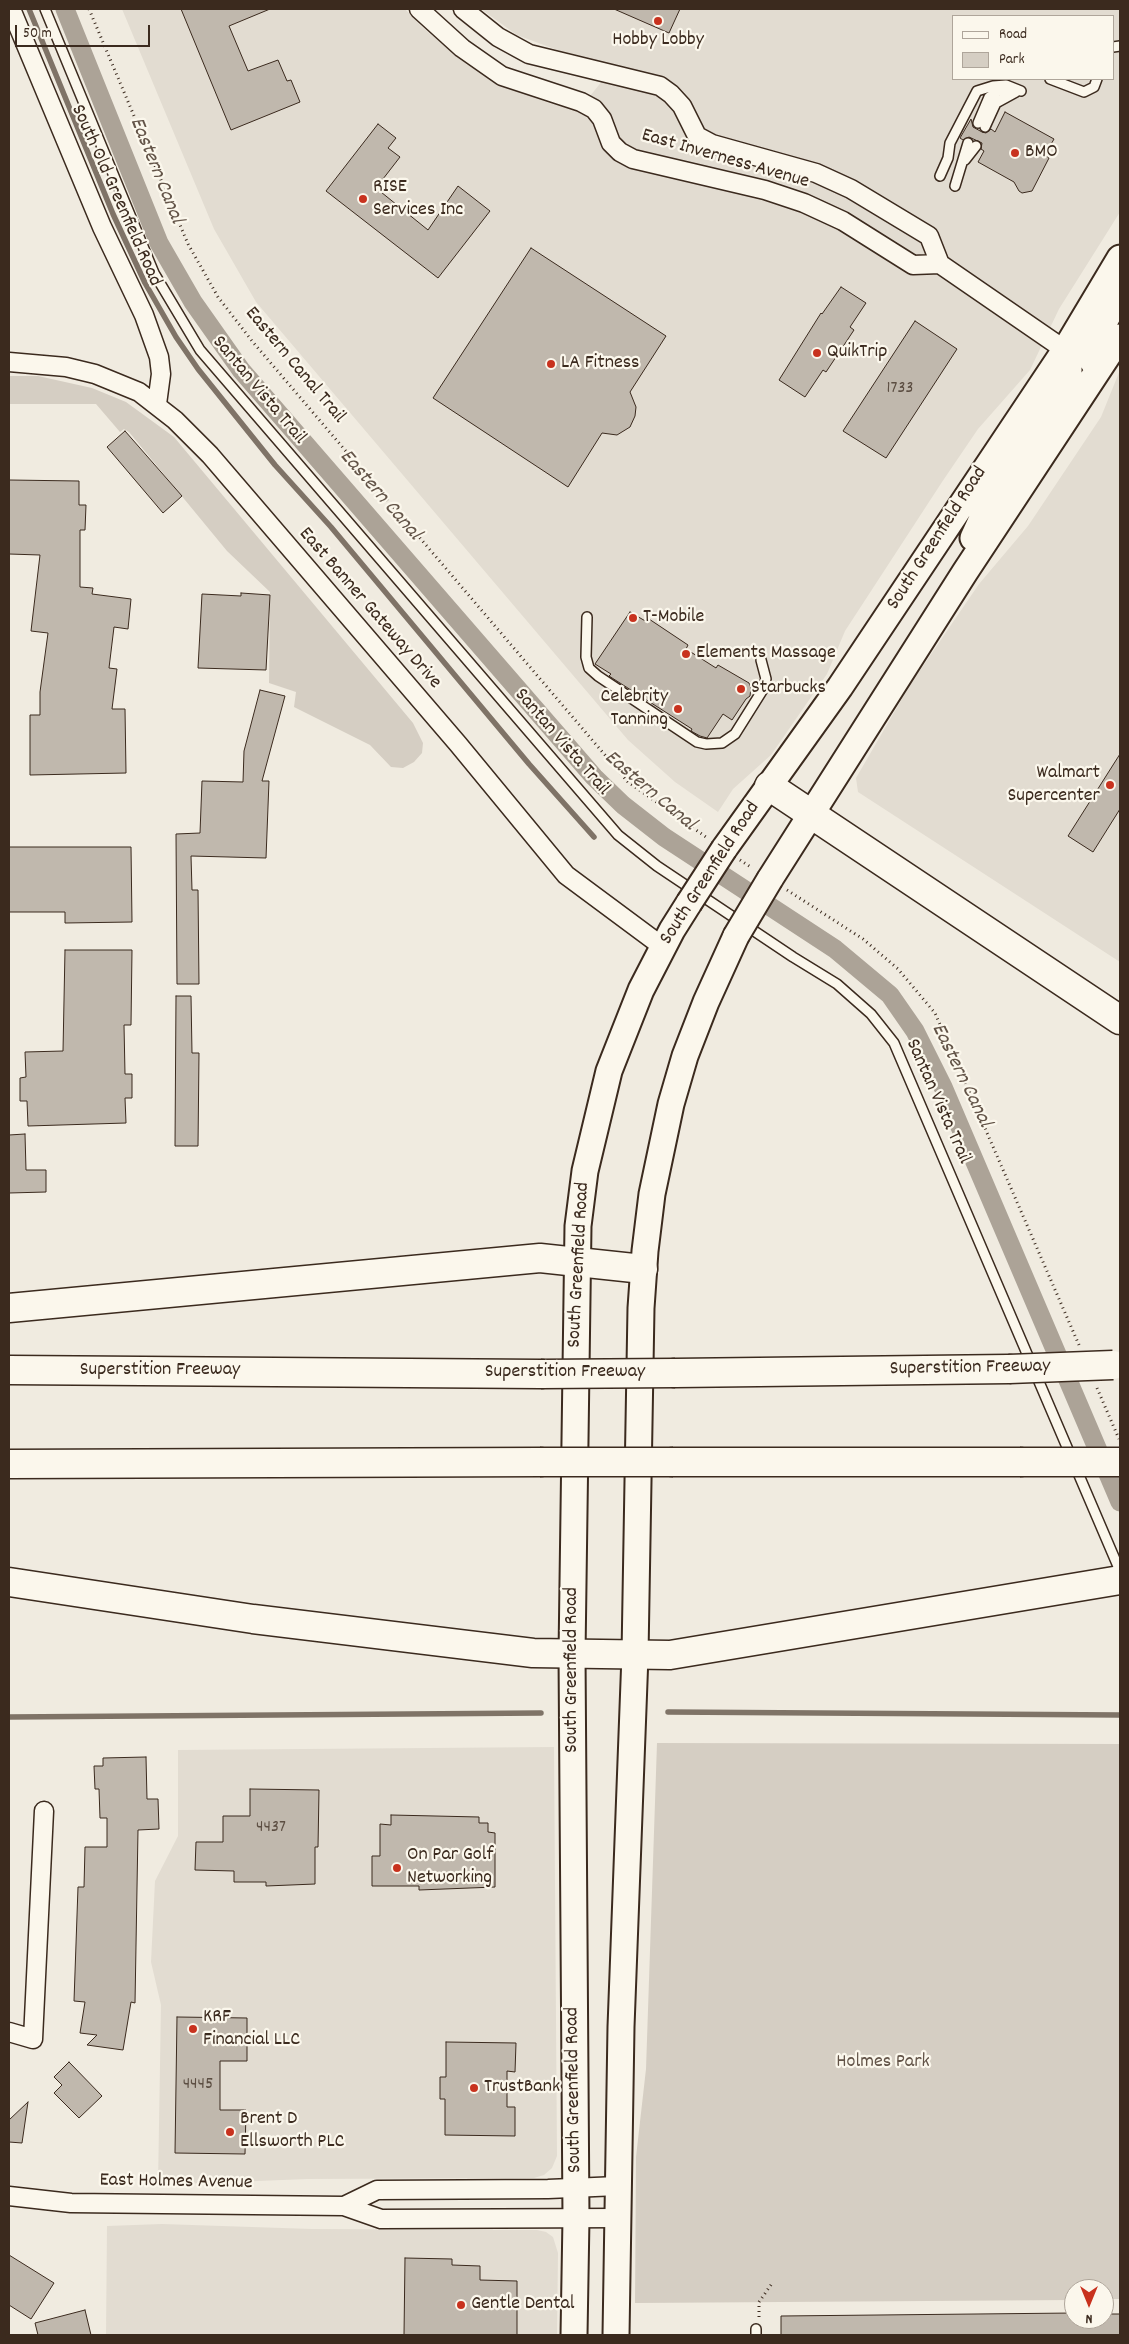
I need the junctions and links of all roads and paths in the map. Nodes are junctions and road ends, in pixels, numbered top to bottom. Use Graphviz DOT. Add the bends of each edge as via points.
graph roads {
  1 [pos="11,9"];
  2 [pos="45,9"];
  3 [pos="89,9"];
  4 [pos="419,9"];
  5 [pos="463,9"];
  6 [pos="1053,80"];
  7 [pos="1098,80"];
  8 [pos="982,125"];
  9 [pos="972,145"];
  10 [pos="940,176"];
  11 [pos="955,186"];
  12 [pos="1120,258"];
  13 [pos="940,264"];
  14 [pos="1120,294"];
  15 [pos="1120,338"];
  16 [pos="1065,350"];
  17 [pos="9,362"];
  18 [pos="1098,370"];
  19 [pos="157,404"];
  20 [pos="957,585"];
  21 [pos="587,617"];
  22 [pos="761,660"];
  23 [pos="769,786"];
  24 [pos="811,814"];
  25 [pos="724,850"];
  26 [pos="775,882"];
  27 [pos="662,947"];
  28 [pos="1120,1020"];
  29 [pos="576,1262"];
  30 [pos="643,1269"];
  31 [pos="9,1308"];
  32 [pos="1080,1348"];
  33 [pos="9,1370"];
  34 [pos="1110,1371"];
  35 [pos="1120,1442"];
  36 [pos="1120,1462"];
  37 [pos="9,1464"];
  38 [pos="1120,1571"];
  39 [pos="1120,1580"];
  40 [pos="9,1582"];
  41 [pos="572,1654"];
  42 [pos="635,1655"];
  43 [pos="44,1811"];
  44 [pos="9,2032"];
  45 [pos="618,2186"];
  46 [pos="576,2187"];
  47 [pos="9,2196"];
  48 [pos="344,2206"];
  49 [pos="576,2218"];
  50 [pos="618,2218"];
  51 [pos="773,2282"];
  52 [pos="756,2332"];
  53 [pos="574,2335"];
  54 [pos="616,2335"];
  1 -- 19 [label="street, South Old Greenfield Road" via="102,227 144,316 159,357 161,374"];
  2 -- 38 [label="lane, Santan Vista Trail" via="154,273 200,350 618,835 665,871 837,984 871,1014 894,1043"];
  3 -- 25 [label="path, Eastern Canal Trail" via="188,244 218,297 628,782"];
  4 -- 13 [label="street, East Inverness Avenue" via="462,48 502,76 594,109 602,119 611,143 633,159 765,190 804,203 843,221 913,265"];
  5 -- 13 [label="street, East Inverness Avenue" via="498,37 529,54 660,86 682,106 697,136 736,152 816,173 851,189 929,236"];
  6 -- 7 [label="lane" via="1084,92 1094,87"];
  8 -- 10 [label="lane" via="989,97 999,90 1021,90 1006,85 977,90 950,143"];
  9 -- 11 [label="lane" via="962,162"];
  12 -- 16 [label="main road, South Greenfield Road"];
  13 -- 16 [label="street"];
  14 -- 18 [label="main road" via="1090,348 1089,356"];
  15 -- 18 [label="main road, South Greenfield Road"];
  16 -- 20 [label="main road" via="1069,368 1066,386 976,526"];
  16 -- 23 [label="main road, South Greenfield Road" via="840,687"];
  17 -- 19 [label="street, East Banner Gateway Drive" via="66,367 95,374 121,383"];
  18 -- 20 [label="main road, South Greenfield Road"];
  19 -- 27 [label="street, East Banner Gateway Drive" via="210,455 566,875"];
  20 -- 24 [label="main road, South Greenfield Road"];
  21 -- 22 [label="lane" via="586,657 589,668 697,742 722,743 735,734 762,691 766,679"];
  23 -- 24 [label="highway"];
  23 -- 25 [label="main road, South Greenfield Road"];
  24 -- 26 [label="main road, South Greenfield Road"];
  24 -- 28 [label="highway"];
  25 -- 26 [label="path, Eastern Canal Trail"];
  25 -- 27 [label="main road, South Greenfield Road, bridge"];
  26 -- 30 [label="main road, South Greenfield Road, bridge" via="736,936 685,1056 652,1194"];
  26 -- 32 [label="path, Eastern Canal Trail" via="870,945 898,969 935,1013"];
  27 -- 29 [label="main road, South Greenfield Road" via="633,1007 609,1071 585,1171"];
  29 -- 30 [label="highway"];
  29 -- 31 [label="highway" via="540,1258"];
  29 -- 41 [label="main road, South Greenfield Road"];
  30 -- 42 [label="main road, South Greenfield Road"];
  33 -- 34 [label="highway, Superstition Freeway, bridge" via="541,1374 1009,1369"];
  34 -- 35 [label="path"];
  36 -- 37 [label="highway, bridge"];
  39 -- 42 [label="highway" via="670,1655"];
  40 -- 41 [label="highway" via="253,1619 533,1653"];
  41 -- 42 [label="highway"];
  41 -- 46 [label="main road, South Greenfield Road"];
  42 -- 45 [label="main road, South Greenfield Road"];
  43 -- 44 [label="street" via="33,2039"];
  45 -- 46 [label="street, East Holmes Avenue"];
  45 -- 50 [label="main road, South Greenfield Road"];
  46 -- 48 [label="street, East Holmes Avenue" via="377,2190"];
  46 -- 49 [label="main road, South Greenfield Road"];
  47 -- 48 [label="street, East Holmes Avenue" via="71,2203"];
  48 -- 49 [label="street, East Holmes Avenue" via="381,2219"];
  49 -- 50 [label="street, East Holmes Avenue"];
  49 -- 53 [label="main road, South Greenfield Road"];
  50 -- 54 [label="main road, South Greenfield Road"];
  51 -- 52 [label="path" via="759,2302"];
}
